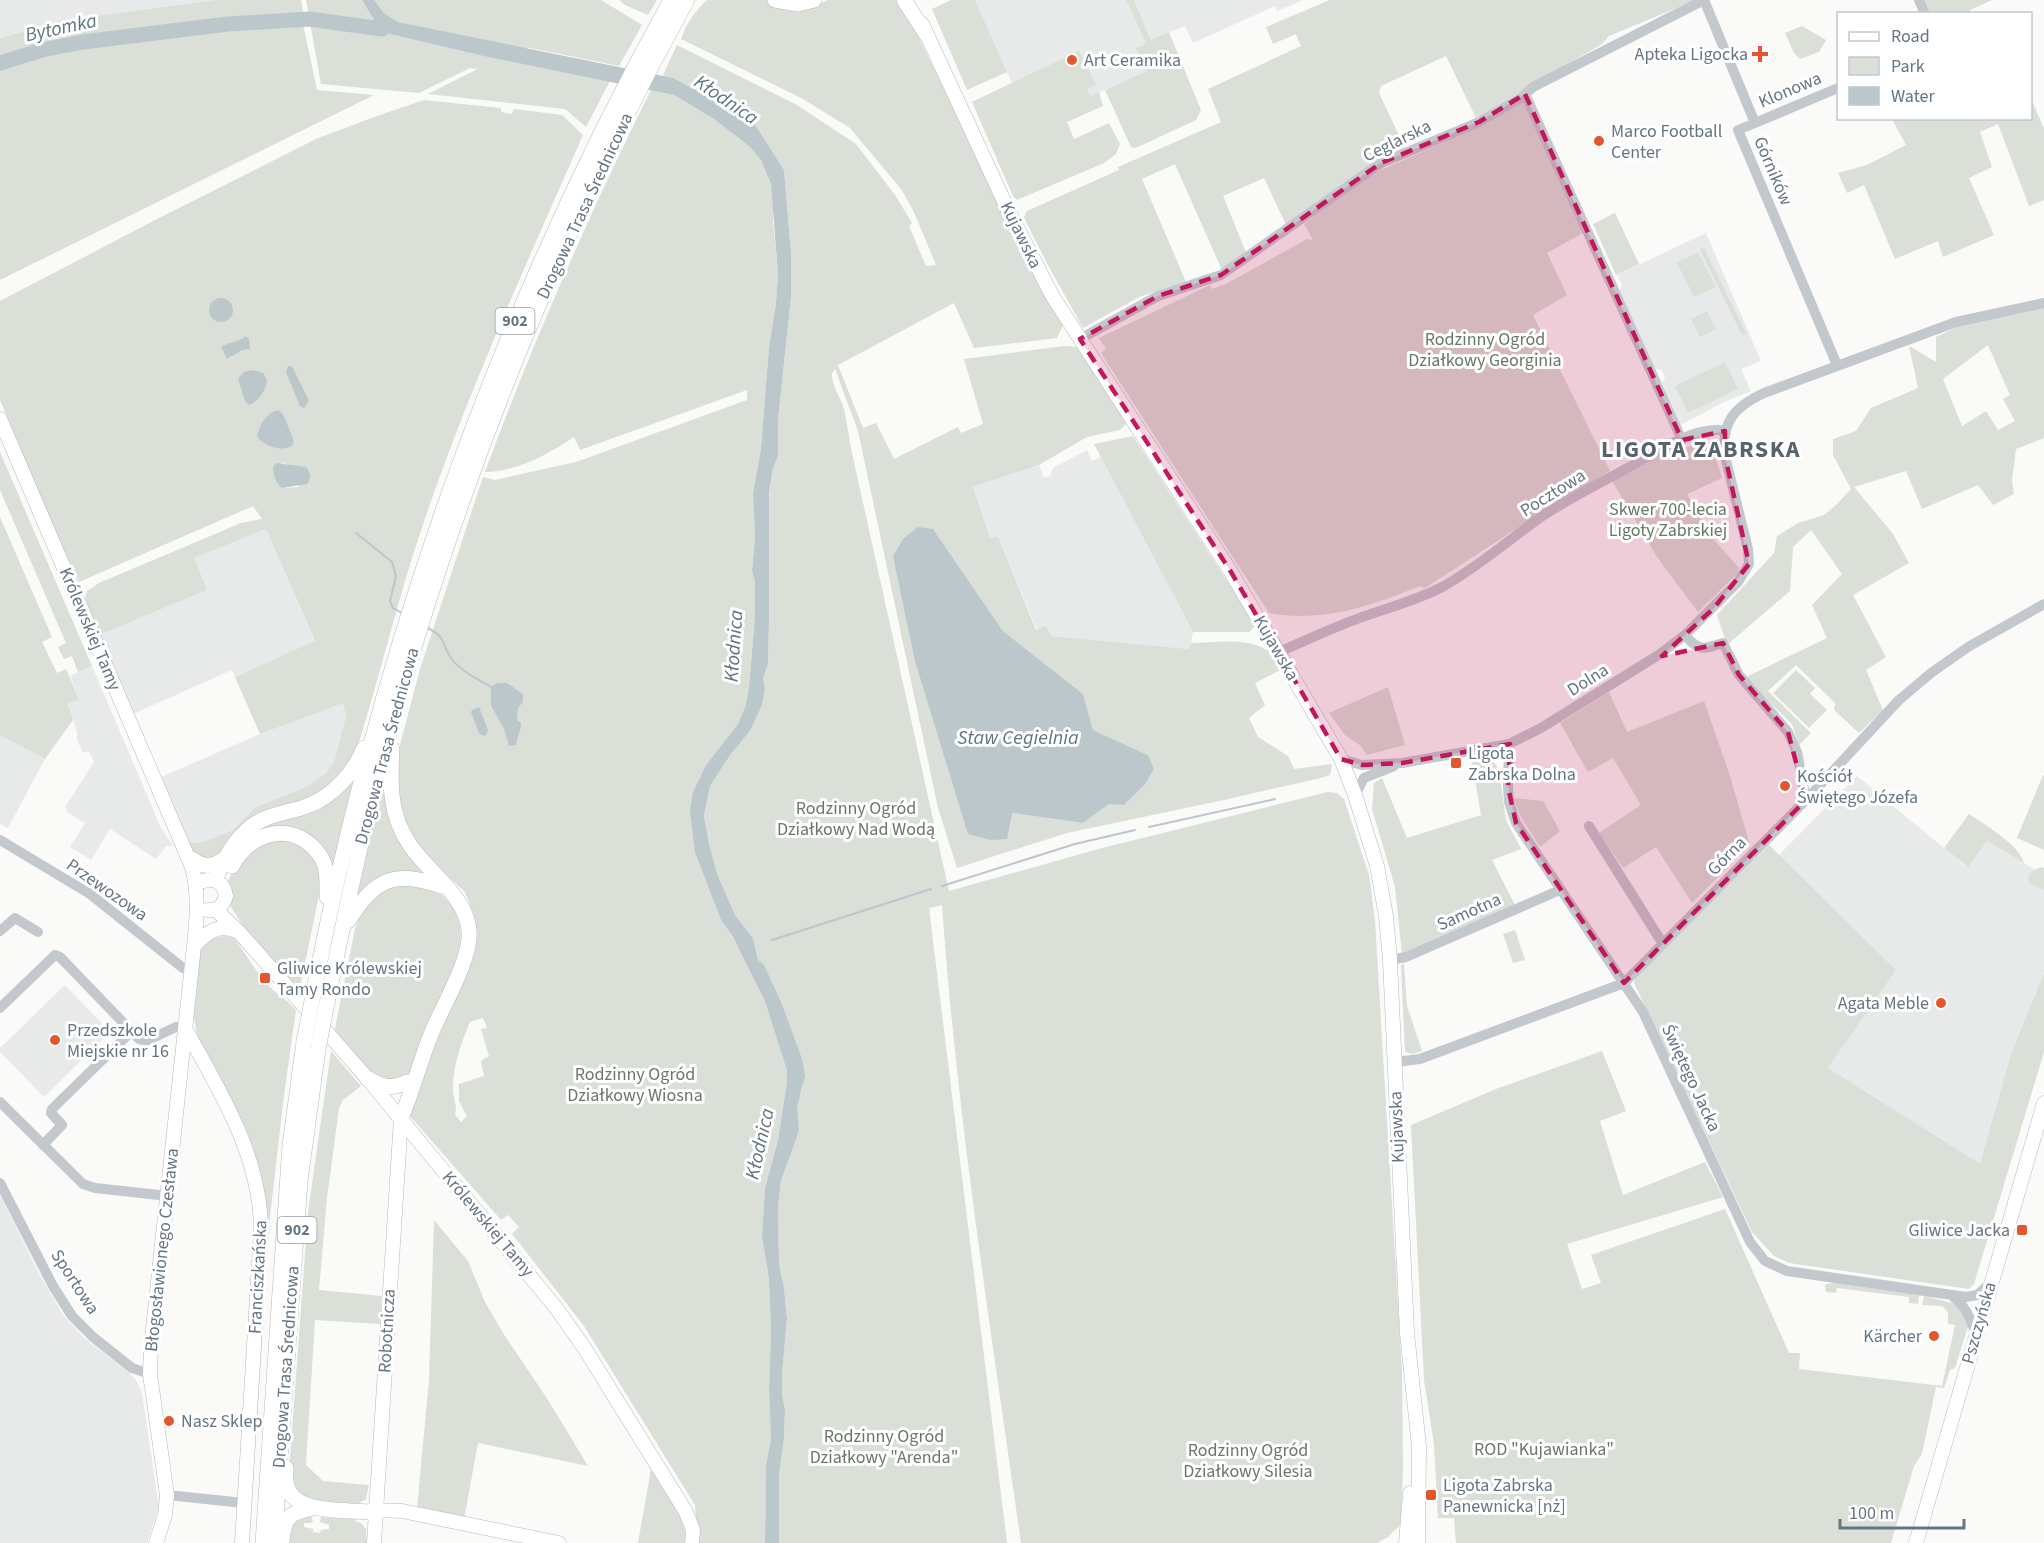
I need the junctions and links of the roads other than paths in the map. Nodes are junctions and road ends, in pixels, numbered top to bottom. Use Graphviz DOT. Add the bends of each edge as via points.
graph roads {
  1 [pos="687,0"];
  2 [pos="699,0"];
  3 [pos="776,0"];
  4 [pos="814,0"];
  5 [pos="904,0"];
  6 [pos="911,0"];
  7 [pos="1704,0"];
  8 [pos="672,8"];
  9 [pos="926,34"];
  10 [pos="1837,89"];
  11 [pos="1526,94"];
  12 [pos="1755,123"];
  13 [pos="2044,303"];
  14 [pos="1080,339"];
  15 [pos="1837,365"];
  16 [pos="0,419"];
  17 [pos="1725,431"];
  18 [pos="1682,440"];
  19 [pos="2044,604"];
  20 [pos="1685,635"];
  21 [pos="405,650"];
  22 [pos="1279,652"];
  23 [pos="399,695"];
  24 [pos="381,707"];
  25 [pos="1509,744"];
  26 [pos="1341,759"];
  27 [pos="1402,763"];
  28 [pos="1362,765"];
  29 [pos="1348,777"];
  30 [pos="1364,778"];
  31 [pos="1355,795"];
  32 [pos="1806,800"];
  33 [pos="1589,826"];
  34 [pos="0,840"];
  35 [pos="180,840"];
  36 [pos="192,859"];
  37 [pos="225,859"];
  38 [pos="216,881"];
  39 [pos="445,887"];
  40 [pos="1560,890"];
  41 [pos="197,895"];
  42 [pos="217,907"];
  43 [pos="0,931"];
  44 [pos="341,931"];
  45 [pos="38,932"];
  46 [pos="240,933"];
  47 [pos="324,935"];
  48 [pos="1663,944"];
  49 [pos="194,950"];
  50 [pos="1390,960"];
  51 [pos="192,972"];
  52 [pos="1624,983"];
  53 [pos="0,1008"];
  54 [pos="185,1028"];
  55 [pos="131,1032"];
  56 [pos="1395,1062"];
  57 [pos="418,1069"];
  58 [pos="367,1078"];
  59 [pos="407,1082"];
  60 [pos="0,1102"];
  61 [pos="2044,1103"];
  62 [pos="401,1118"];
  63 [pos="43,1145"];
  64 [pos="429,1153"];
  65 [pos="398,1162"];
  66 [pos="0,1183"];
  67 [pos="168,1196"];
  68 [pos="1991,1283"];
  69 [pos="1951,1295"];
  70 [pos="1976,1334"];
  71 [pos="1410,1368"];
  72 [pos="150,1374"];
  73 [pos="283,1412"];
  74 [pos="167,1495"];
  75 [pos="244,1503"];
  76 [pos="313,1508"];
  77 [pos="376,1510"];
  78 [pos="156,1543"];
  79 [pos="242,1543"];
  80 [pos="263,1543"];
  81 [pos="274,1543"];
  82 [pos="281,1543"];
  83 [pos="374,1543"];
  84 [pos="559,1543"];
  85 [pos="692,1543"];
  86 [pos="1406,1543"];
  87 [pos="1418,1543"];
  88 [pos="1916,1543"];
  1 -- 8 [label="main road, Drogowa Trasa Średnicowa / 902"];
  2 -- 8 [label="main road"];
  3 -- 4 [label="main road" via="798,4"];
  5 -- 9 [label="main road"];
  6 -- 9 [label="street, Kujawska"];
  7 -- 11 [label="street, Ceglarska"];
  7 -- 12 [label="street, Górników"];
  8 -- 21 [label="main road, Drogowa Trasa Średnicowa / 902" via="520,351"];
  9 -- 14 [label="street, Kujawska" via="1033,260"];
  10 -- 12 [label="street, Klonowa"];
  11 -- 14 [label="street, Ceglarska" via="1479,122 1381,163 1221,275 1158,296"];
  11 -- 18 [label="street"];
  12 -- 15 [label="street, Górników" via="1738,130"];
  13 -- 15 [label="street" via="1956,322"];
  14 -- 22 [label="street, Kujawska"];
  15 -- 17 [label="street" via="1745,403"];
  16 -- 35 [label="street, Królewskiej Tamy"];
  17 -- 18 [label="street, Pocztowa" via="1700,432"];
  17 -- 20 [label="street, Dolna" via="1725,456 1749,564 1714,608"];
  18 -- 22 [label="street, Pocztowa" via="1543,516 1443,586"];
  19 -- 32 [label="street, Górna" via="1968,646 1899,699"];
  20 -- 25 [label="street, Dolna" via="1541,728"];
  20 -- 32 [label="street" via="1696,648 1723,643 1739,675 1786,727 1797,752"];
  21 -- 23 [label="main road, Drogowa Trasa Średnicowa / 902"];
  21 -- 24 [label="main road, Drogowa Trasa Średnicowa / 902"];
  22 -- 26 [label="street, Kujawska"];
  23 -- 39 [label="main road" via="392,742 392,803 408,843"];
  23 -- 44 [label="main road, Drogowa Trasa Średnicowa / 902"];
  24 -- 37 [label="main road" via="360,756 338,785 307,806 258,822 234,843"];
  24 -- 47 [label="main road, Drogowa Trasa Średnicowa / 902"];
  25 -- 27 [label="street, Dolna"];
  25 -- 40 [label="street, Świętego Jacka" via="1508,794 1516,823"];
  26 -- 28 [label="street, Dolna"];
  26 -- 29 [label="street, Kujawska"];
  27 -- 28 [label="street, Dolna"];
  27 -- 30 [label="street, Dolna"];
  28 -- 29 [label="street"];
  29 -- 30 [label="street, Dolna"];
  29 -- 31 [label="street, Kujawska"];
  30 -- 31 [label="street"];
  31 -- 50 [label="street, Kujawska" via="1377,866"];
  32 -- 48 [label="street, Górna"];
  33 -- 48 [label="street"];
  34 -- 51 [label="street, Przewozowa" via="90,894"];
  35 -- 36 [label="street, Królewskiej Tamy"];
  35 -- 41 [label="street, Królewskiej Tamy" via="192,867"];
  36 -- 37 [label="main road" via="208,866"];
  36 -- 38 [label="street, Królewskiej Tamy"];
  37 -- 38 [label="main road"];
  38 -- 41 [label="street" via="201,883"];
  38 -- 42 [label="street" via="226,896"];
  38 -- 47 [label="main road" via="256,838 279,833 304,840 322,858 326,872"];
  39 -- 44 [label="main road" via="408,877 385,882 368,892"];
  39 -- 57 [label="main road" via="464,912 468,947"];
  40 -- 50 [label="street, Samotna" via="1406,957"];
  40 -- 52 [label="street, Świętego Jacka"];
  41 -- 42 [label="street" via="204,909"];
  41 -- 49 [label="street, Błogosławionego Czesława"];
  42 -- 46 [label="street, Królewskiej Tamy" via="225,907"];
  42 -- 49 [label="street, Błogosławionego Czesława"];
  43 -- 45 [label="street" via="15,918"];
  44 -- 73 [label="main road, Drogowa Trasa Średnicowa / 902, bridge" via="318,1049 300,1181"];
  46 -- 49 [label="street" via="216,929 205,934"];
  46 -- 58 [label="street, Królewskiej Tamy"];
  47 -- 80 [label="main road, Drogowa Trasa Średnicowa / 902, bridge" via="290,1145"];
  48 -- 52 [label="street, Górna"];
  49 -- 51 [label="street, Błogosławionego Czesława"];
  50 -- 56 [label="street, Kujawska"];
  51 -- 54 [label="street, Błogosławionego Czesława"];
  52 -- 56 [label="street, Górna" via="1420,1059"];
  52 -- 69 [label="street, Świętego Jacka" via="1642,1012 1750,1242 1765,1261 1787,1271"];
  53 -- 55 [label="street" via="55,955"];
  54 -- 55 [label="street" via="146,1041"];
  54 -- 67 [label="street, Błogosławionego Czesława"];
  54 -- 75 [label="street, Franciszkańska" via="229,1108 260,1202"];
  55 -- 63 [label="street" via="52,1109 62,1125"];
  56 -- 71 [label="street, Kujawska"];
  57 -- 59 [label="main road"];
  57 -- 62 [label="main road"];
  58 -- 59 [label="main road" via="386,1088"];
  58 -- 62 [label="street, Królewskiej Tamy"];
  59 -- 62 [label="main road" via="400,1100"];
  60 -- 63 [label="street"];
  61 -- 68 [label="street, Pszczyńska"];
  62 -- 64 [label="street, Królewskiej Tamy"];
  62 -- 65 [label="street, Robotnicza"];
  63 -- 67 [label="street" via="87,1186"];
  64 -- 65 [label="street" via="408,1152"];
  64 -- 85 [label="street, Królewskiej Tamy" via="535,1280 585,1349 686,1512 693,1530"];
  65 -- 77 [label="street, Robotnicza"];
  66 -- 72 [label="street, Sportowa" via="72,1316 132,1368"];
  67 -- 72 [label="street, Błogosławionego Czesława"];
  68 -- 69 [label="street, Świętego Jacka" via="1977,1295"];
  68 -- 70 [label="street, Pszczyńska"];
  69 -- 70 [label="street" via="1968,1312"];
  70 -- 88 [label="street, Pszczyńska"];
  71 -- 86 [label="street, Kujawska"];
  71 -- 87 [label="street, Kujawska" via="1419,1446"];
  72 -- 74 [label="street, Błogosławionego Czesława"];
  73 -- 76 [label="main road" via="286,1484 291,1496"];
  73 -- 81 [label="main road, Drogowa Trasa Średnicowa / 902"];
  74 -- 75 [label="street"];
  74 -- 78 [label="street, Błogosławionego Czesława"];
  75 -- 79 [label="street, Franciszkańska"];
  76 -- 77 [label="main road"];
  76 -- 82 [label="main road" via="292,1514 285,1521"];
  77 -- 83 [label="street, Robotnicza"];
  77 -- 84 [label="street" via="402,1511"];
}
